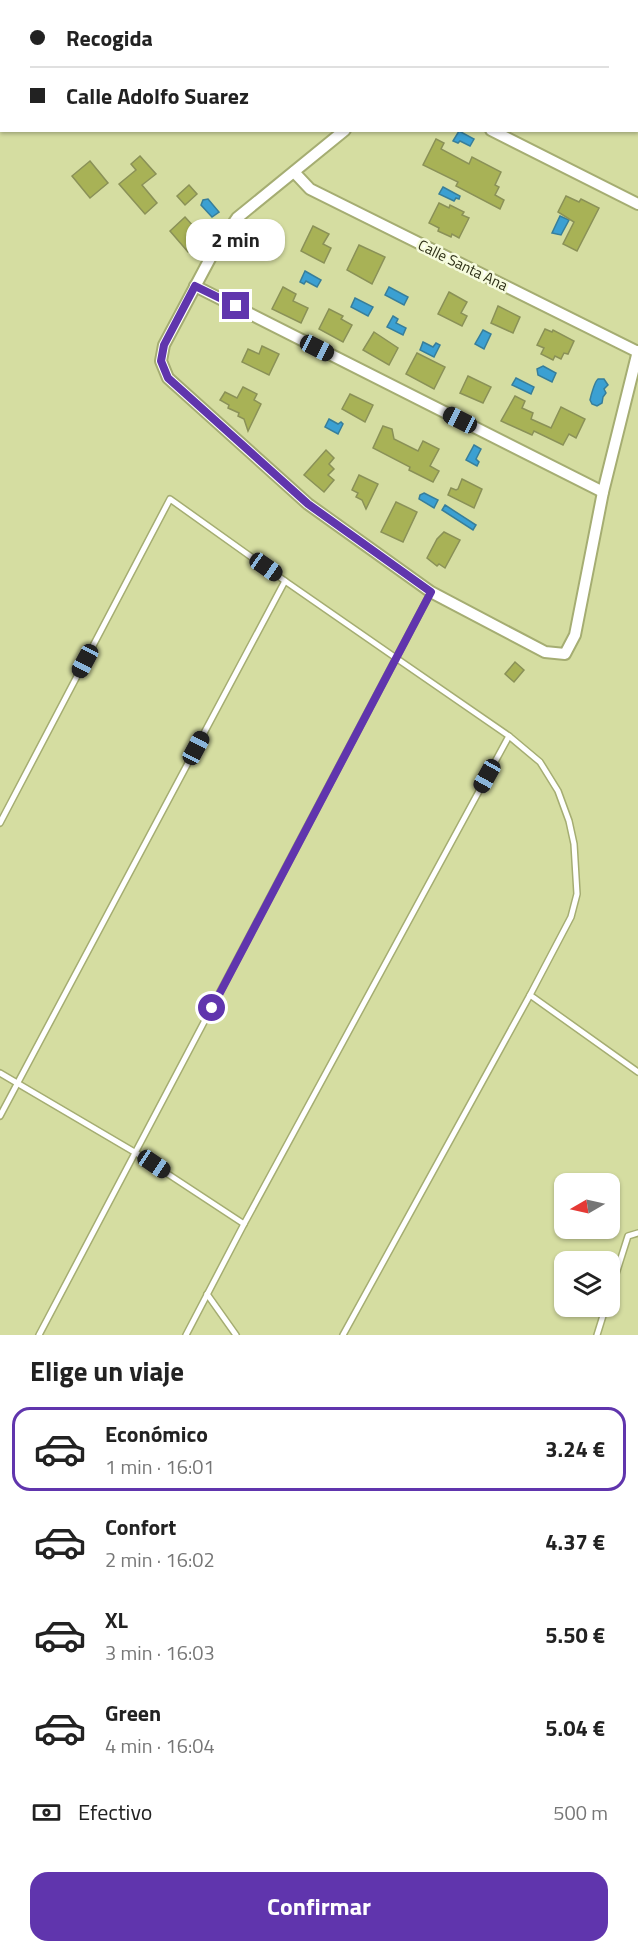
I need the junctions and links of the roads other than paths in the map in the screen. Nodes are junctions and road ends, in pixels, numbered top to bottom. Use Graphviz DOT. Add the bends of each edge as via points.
graph roads {
  1 [pos="343,132"];
  2 [pos="495,132"];
  3 [pos="294,172"];
  4 [pos="638,204"];
  5 [pos="195,286"];
  6 [pos="638,351"];
  7 [pos="603,492"];
  8 [pos="285,581"];
  9 [pos="431,592"];
  10 [pos="396,658"];
  11 [pos="509,736"];
  12 [pos="0,823"];
  13 [pos="530,995"];
  14 [pos="638,1072"];
  15 [pos="0,1073"];
  16 [pos="18,1083"];
  17 [pos="0,1116"];
  18 [pos="136,1153"];
  19 [pos="244,1224"];
  20 [pos="638,1233"];
  21 [pos="620,1261"];
  22 [pos="207,1294"];
  23 [pos="603,1317"];
  24 [pos="39,1335"];
  25 [pos="186,1335"];
  26 [pos="236,1335"];
  27 [pos="343,1335"];
  28 [pos="597,1335"];
  1 -- 3 [label="street"];
  2 -- 4 [label="street"];
  3 -- 5 [label="street" via="237,218"];
  3 -- 6 [label="street, Calle Santa Ana" via="310,189"];
  5 -- 7 [label="street"];
  5 -- 9 [label="street" via="164,345 161,361 168,378 308,504"];
  6 -- 7 [label="street"];
  7 -- 9 [label="street" via="575,635 565,654 545,652"];
  8 -- 10 [label="lane"];
  8 -- 12 [label="lane" via="170,499"];
  8 -- 16 [label="lane"];
  9 -- 10 [label="lane"];
  10 -- 11 [label="lane"];
  10 -- 18 [label="lane"];
  11 -- 13 [label="lane" via="540,762 558,792 569,821 576,868 577,894 571,917"];
  11 -- 19 [label="lane"];
  13 -- 14 [label="lane"];
  13 -- 27 [label="lane"];
  15 -- 16 [label="lane"];
  16 -- 17 [label="lane"];
  16 -- 18 [label="lane"];
  18 -- 19 [label="lane"];
  18 -- 24 [label="lane"];
  19 -- 22 [label="lane"];
  20 -- 21 [label="lane" via="628,1236"];
  22 -- 25 [label="lane"];
  22 -- 26 [label="lane"];
  23 -- 28 [label="lane"];
}
